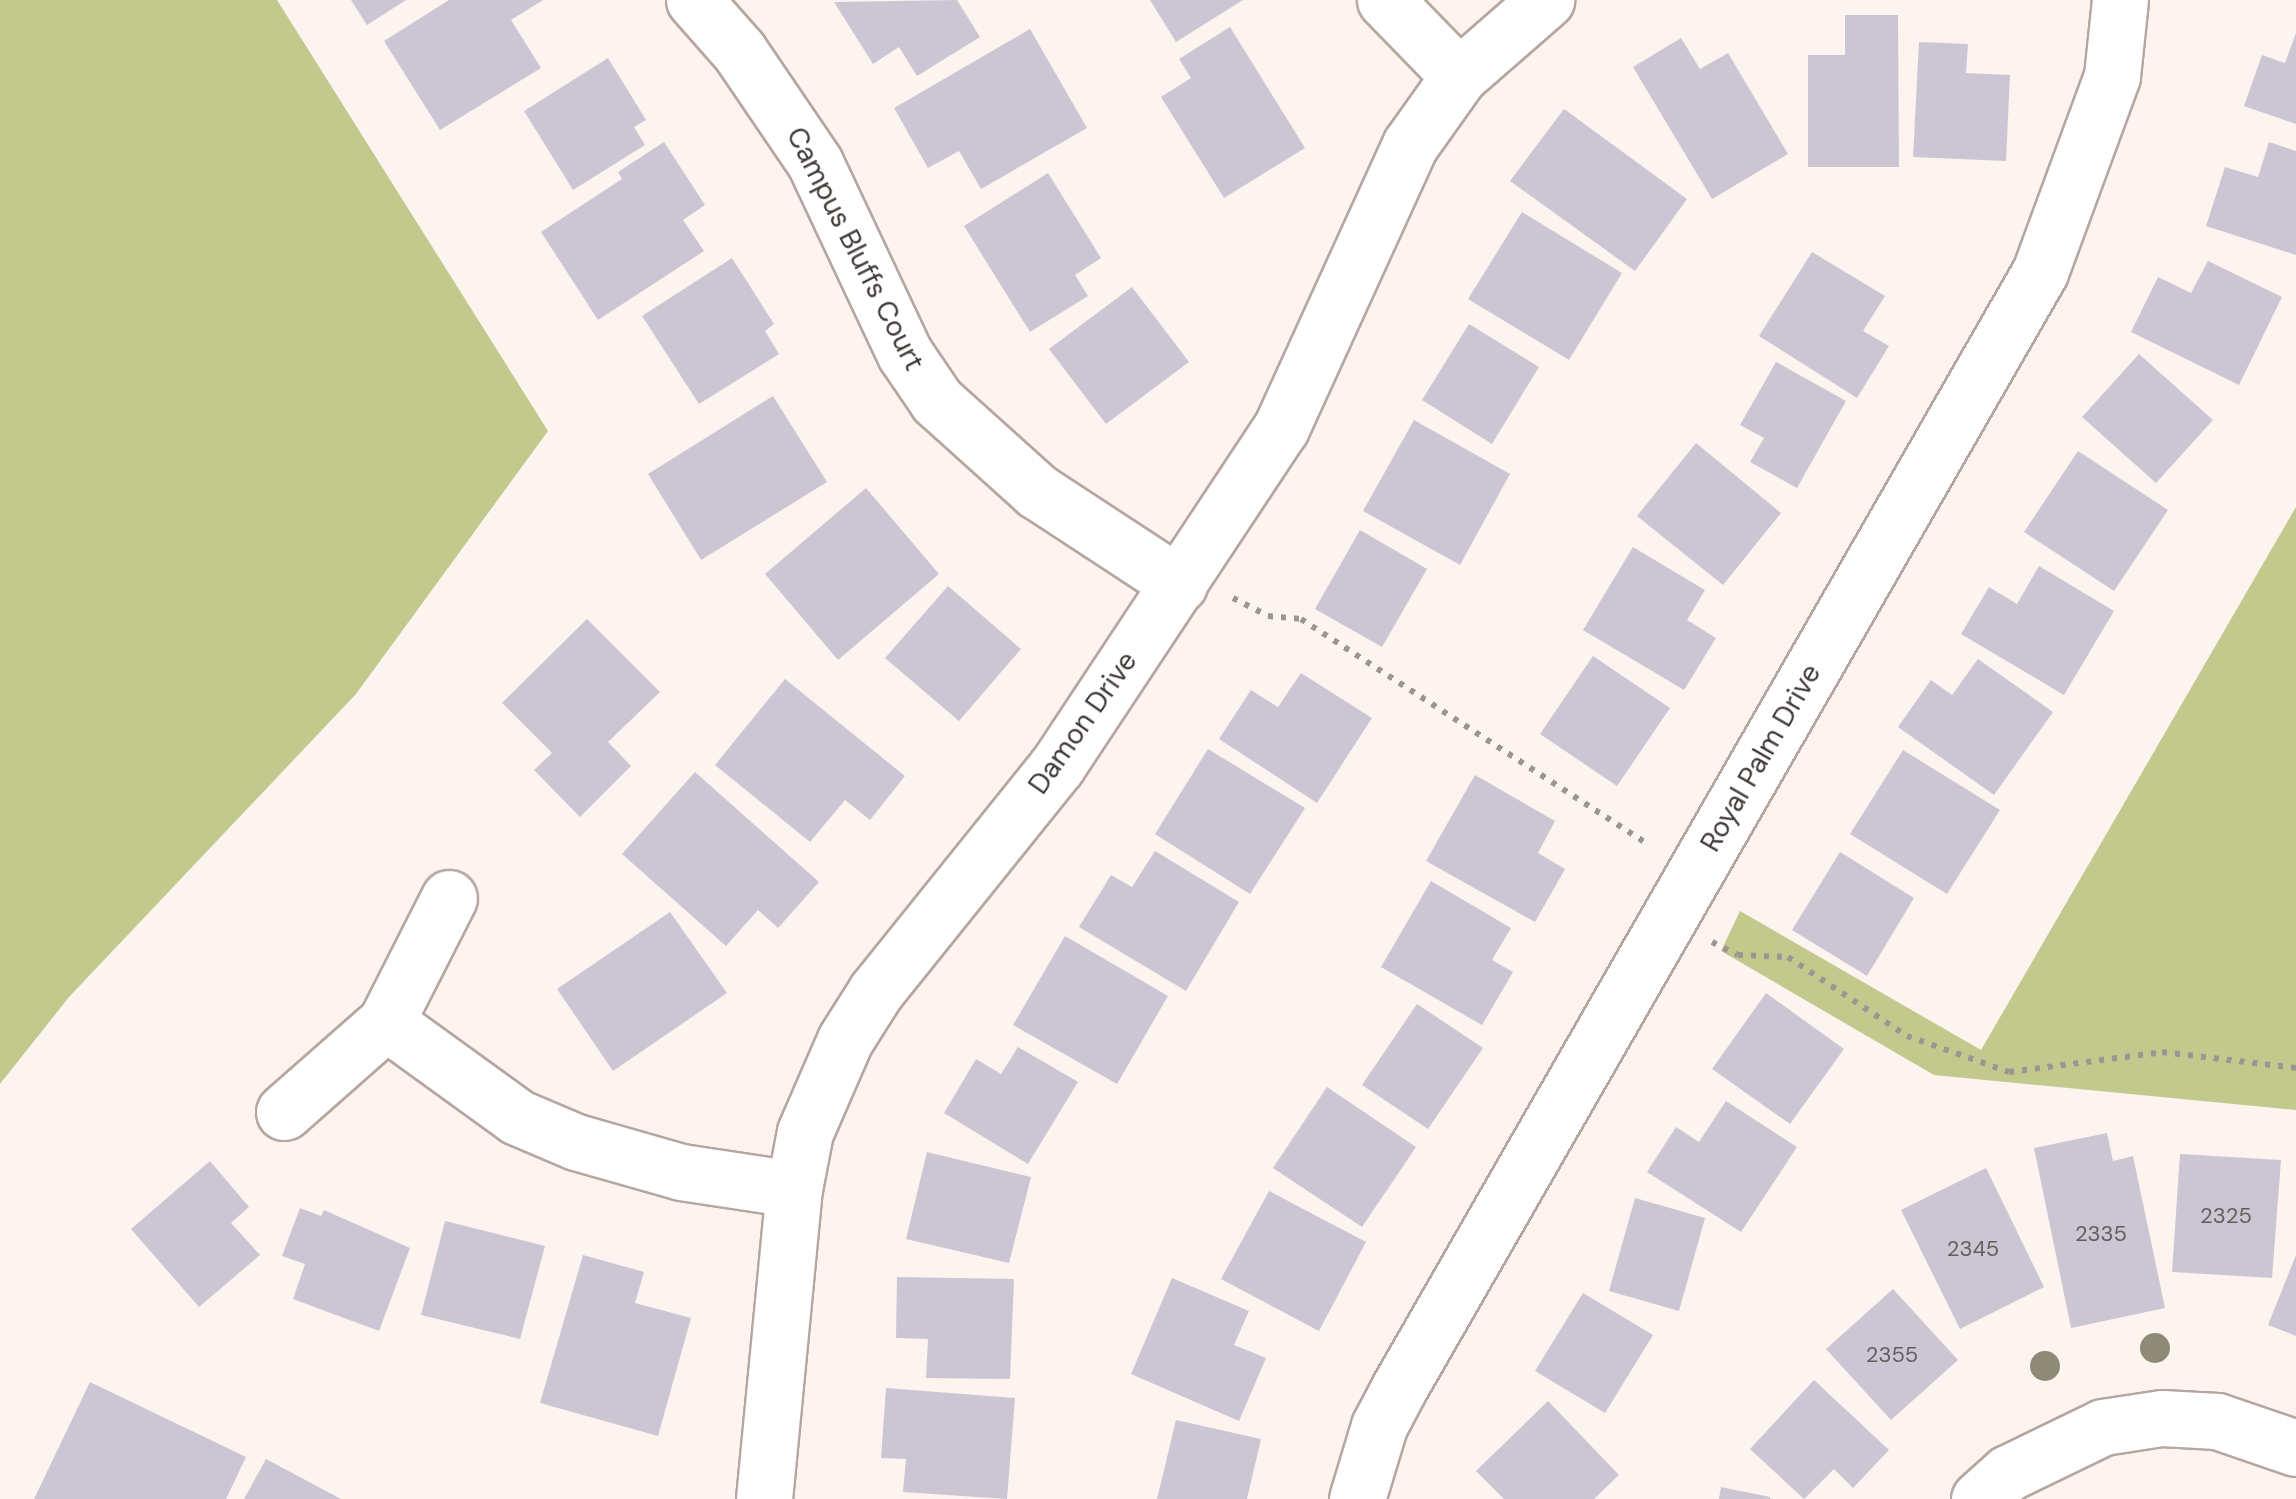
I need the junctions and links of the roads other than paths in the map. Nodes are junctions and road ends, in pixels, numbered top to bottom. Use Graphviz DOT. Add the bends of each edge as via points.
graph roads {
  1 [pos="694,0"];
  2 [pos="1385,0"];
  3 [pos="1546,0"];
  4 [pos="2120,0"];
  5 [pos="1458,76"];
  6 [pos="1204,590"];
  7 [pos="449,898"];
  8 [pos="386,1022"];
  9 [pos="284,1112"];
  10 [pos="794,1189"];
  11 [pos="2296,1448"];
  12 [pos="764,1499"];
  13 [pos="1358,1499"];
  14 [pos="1979,1499"];
  1 -- 6 [label="street, Campus Bluffs Court" via="805,146 904,354 937,401 1037,492"];
  2 -- 5 [label="street"];
  3 -- 5 [label="street, Damon Drive"];
  4 -- 13 [label="street, Royal Palm Drive" via="2112,76 2040,272 1399,1388 1379,1426"];
  5 -- 6 [label="street, Damon Drive" via="1379,203"];
  6 -- 10 [label="street, Damon Drive" via="876,992 804,1132"];
  7 -- 8 [label="street"];
  8 -- 9 [label="street"];
  8 -- 10 [label="street" via="517,1118 681,1172"];
  10 -- 12 [label="street, Damon Drive"];
  11 -- 14 [label="street" via="2217,1421 2162,1418 2103,1426 2008,1473"];
}
